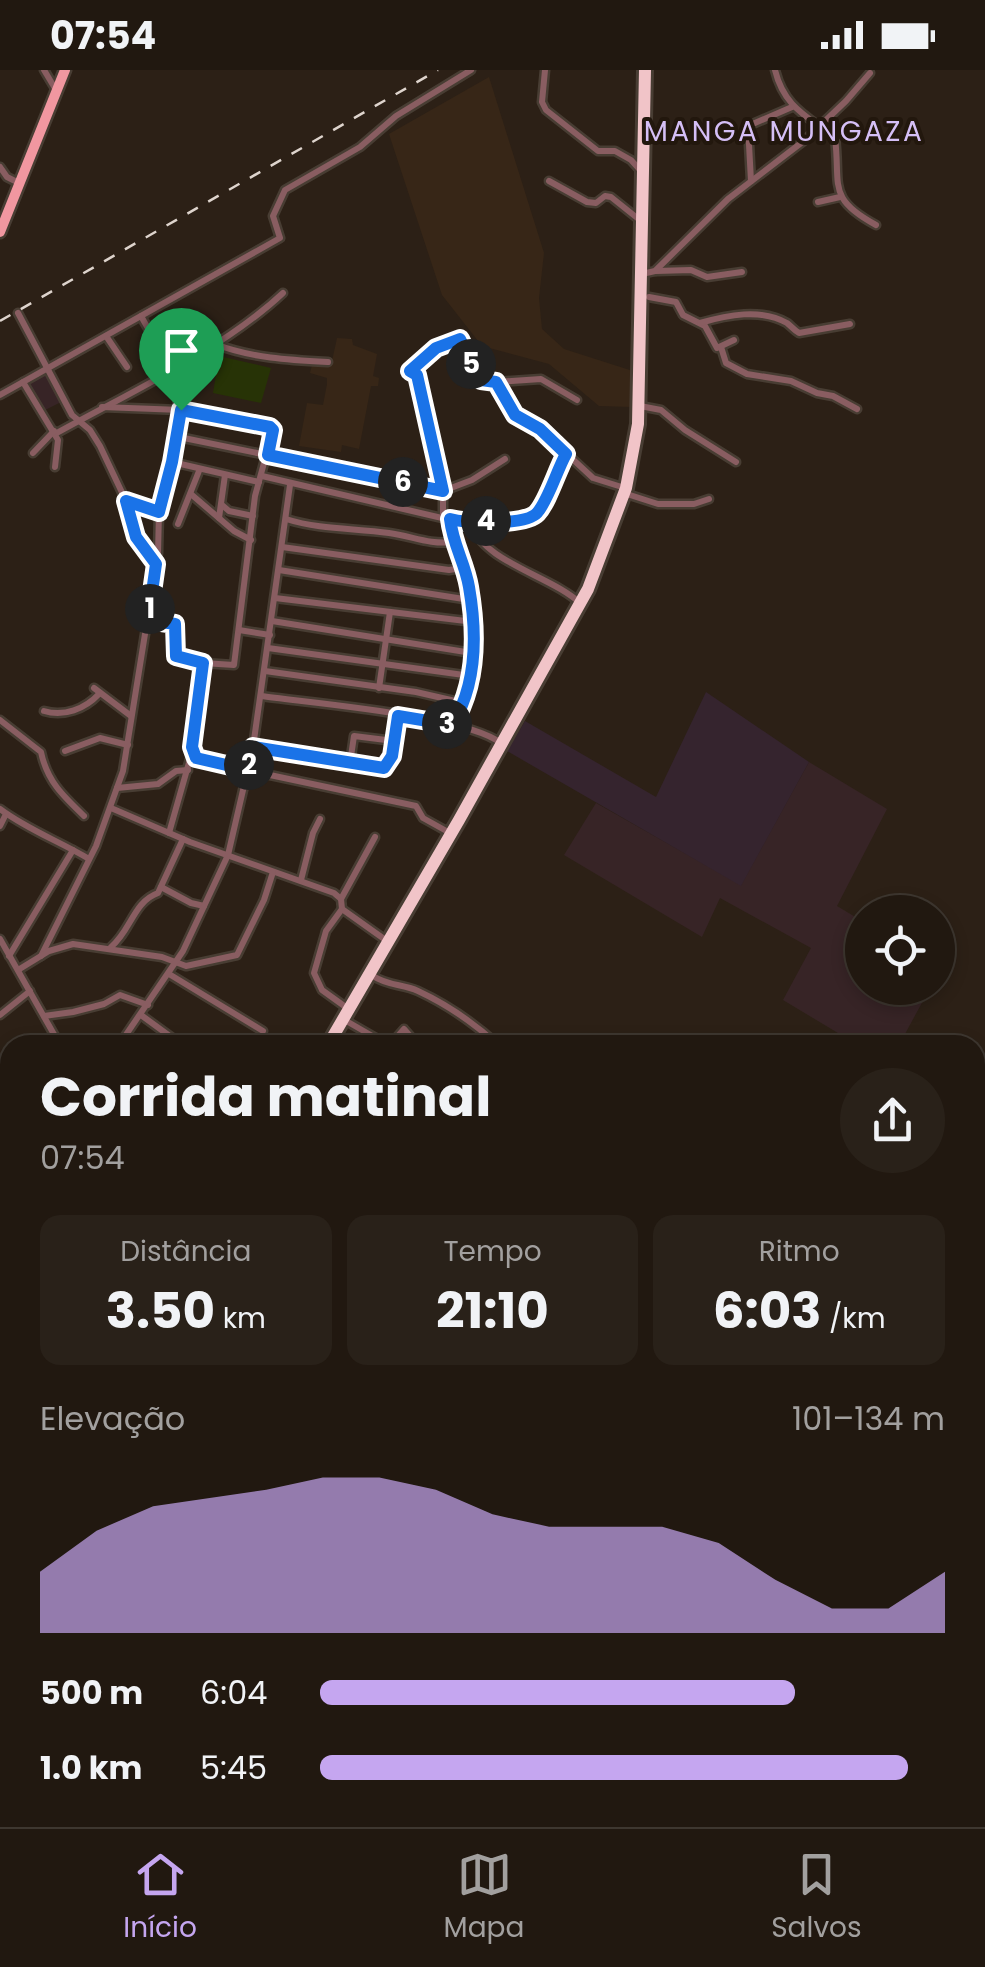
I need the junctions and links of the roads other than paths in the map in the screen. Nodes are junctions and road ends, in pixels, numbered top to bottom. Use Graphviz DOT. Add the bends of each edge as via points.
graph roads {
  1 [pos="44,70"];
  2 [pos="65,70"];
  3 [pos="471,70"];
  4 [pos="545,70"];
  5 [pos="648,70"];
  6 [pos="775,70"];
  7 [pos="870,73"];
  8 [pos="57,91"];
  9 [pos="792,107"];
  10 [pos="820,126"];
  11 [pos="644,150"];
  12 [pos="631,160"];
  13 [pos="0,168"];
  14 [pos="644,174"];
  15 [pos="549,182"];
  16 [pos="19,183"];
  17 [pos="751,183"];
  18 [pos="840,197"];
  19 [pos="818,202"];
  20 [pos="643,223"];
  21 [pos="876,225"];
  22 [pos="0,232"];
  23 [pos="742,272"];
  24 [pos="648,273"];
  25 [pos="282,293"];
  26 [pos="649,296"];
  27 [pos="18,313"];
  28 [pos="141,316"];
  29 [pos="700,323"];
  30 [pos="850,324"];
  31 [pos="106,336"];
  32 [pos="734,340"];
  33 [pos="214,344"];
  34 [pos="721,348"];
  35 [pos="328,362"];
  36 [pos="127,368"];
  37 [pos="171,368"];
  38 [pos="46,370"];
  39 [pos="22,382"];
  40 [pos="496,382"];
  41 [pos="0,395"];
  42 [pos="577,400"];
  43 [pos="642,406"];
  44 [pos="102,408"];
  45 [pos="856,409"];
  46 [pos="181,410"];
  47 [pos="78,421"];
  48 [pos="54,432"];
  49 [pos="174,436"];
  50 [pos="34,452"];
  51 [pos="566,454"];
  52 [pos="268,455"];
  53 [pos="505,459"];
  54 [pos="172,462"];
  55 [pos="736,462"];
  56 [pos="54,467"];
  57 [pos="199,470"];
  58 [pos="225,475"];
  59 [pos="260,479"];
  60 [pos="290,485"];
  61 [pos="443,491"];
  62 [pos="628,492"];
  63 [pos="192,495"];
  64 [pos="709,500"];
  65 [pos="126,501"];
  66 [pos="222,505"];
  67 [pos="159,512"];
  68 [pos="253,516"];
  69 [pos="219,518"];
  70 [pos="446,518"];
  71 [pos="286,519"];
  72 [pos="178,524"];
  73 [pos="472,525"];
  74 [pos="251,540"];
  75 [pos="453,542"];
  76 [pos="282,548"];
  77 [pos="156,564"];
  78 [pos="462,568"];
  79 [pos="279,570"];
  80 [pos="275,598"];
  81 [pos="470,600"];
  82 [pos="580,604"];
  83 [pos="390,612"];
  84 [pos="148,620"];
  85 [pos="272,621"];
  86 [pos="474,622"];
  87 [pos="239,630"];
  88 [pos="270,635"];
  89 [pos="387,639"];
  90 [pos="268,648"];
  91 [pos="472,653"];
  92 [pos="203,663"];
  93 [pos="383,664"];
  94 [pos="265,671"];
  95 [pos="471,676"];
  96 [pos="379,688"];
  97 [pos="261,696"];
  98 [pos="464,703"];
  99 [pos="44,711"];
  100 [pos="131,716"];
  101 [pos="398,716"];
  102 [pos="0,720"];
  103 [pos="452,725"];
  104 [pos="394,741"];
  105 [pos="502,744"];
  106 [pos="128,745"];
  107 [pos="253,747"];
  108 [pos="65,752"];
  109 [pos="192,752"];
  110 [pos="199,760"];
  111 [pos="350,763"];
  112 [pos="189,766"];
  113 [pos="248,770"];
  114 [pos="117,788"];
  115 [pos="111,808"];
  116 [pos="3,812"];
  117 [pos="84,816"];
  118 [pos="320,819"];
  119 [pos="0,826"];
  120 [pos="168,832"];
  121 [pos="451,833"];
  122 [pos="375,837"];
  123 [pos="183,839"];
  124 [pos="73,850"];
  125 [pos="228,855"];
  126 [pos="89,860"];
  127 [pos="273,872"];
  128 [pos="301,880"];
  129 [pos="161,887"];
  130 [pos="341,899"];
  131 [pos="204,906"];
  132 [pos="342,909"];
  133 [pos="0,939"];
  134 [pos="387,941"];
  135 [pos="111,947"];
  136 [pos="10,956"];
  137 [pos="41,956"];
  138 [pos="177,960"];
  139 [pos="18,970"];
  140 [pos="169,974"];
  141 [pos="373,976"];
  142 [pos="30,991"];
  143 [pos="148,1005"];
  144 [pos="0,1015"];
  145 [pos="141,1015"];
  146 [pos="348,1015"];
  147 [pos="44,1016"];
  148 [pos="262,1031"];
  149 [pos="54,1035"];
  150 [pos="126,1035"];
  151 [pos="168,1035"];
  152 [pos="337,1035"];
  153 [pos="375,1035"];
  154 [pos="485,1035"];
  1 -- 8 [label="street"];
  2 -- 8 [label="main road"];
  3 -- 28 [label="street" via="285,190 273,216 280,238"];
  4 -- 12 [label="street" via="546,110 598,152"];
  5 -- 11 [label="highway"];
  5 -- 24 [label="highway"];
  6 -- 9 [label="street"];
  7 -- 10 [label="street"];
  8 -- 16 [label="main road"];
  9 -- 10 [label="street"];
  9 -- 17 [label="street" via="748,126"];
  10 -- 17 [label="street"];
  10 -- 18 [label="street" via="835,138"];
  11 -- 12 [label="street"];
  11 -- 14 [label="highway"];
  12 -- 14 [label="street"];
  13 -- 16 [label="street"];
  14 -- 20 [label="highway"];
  15 -- 20 [label="street" via="587,202 612,196"];
  16 -- 22 [label="main road"];
  17 -- 24 [label="street"];
  18 -- 19 [label="street"];
  18 -- 21 [label="street"];
  20 -- 24 [label="highway"];
  23 -- 24 [label="street" via="707,278 691,270"];
  24 -- 26 [label="highway"];
  24 -- 43 [label="highway"];
  25 -- 33 [label="street"];
  26 -- 29 [label="street" via="673,300"];
  26 -- 43 [label="highway"];
  27 -- 38 [label="street"];
  28 -- 31 [label="street"];
  28 -- 37 [label="street"];
  29 -- 30 [label="street" via="756,315 799,333"];
  29 -- 34 [label="street"];
  31 -- 36 [label="street"];
  31 -- 38 [label="street"];
  32 -- 34 [label="street"];
  33 -- 35 [label="street" via="294,362"];
  33 -- 37 [label="street"];
  34 -- 45 [label="street" via="726,363 746,374 786,379"];
  37 -- 44 [label="street"];
  37 -- 46 [label="street"];
  38 -- 39 [label="street"];
  38 -- 47 [label="street"];
  39 -- 41 [label="street"];
  39 -- 48 [label="street"];
  40 -- 42 [label="street" via="541,380"];
  40 -- 51 [label="street" via="515,415"];
  40 -- 61 [label="street" via="481,380 460,339 410,368"];
  43 -- 55 [label="street" via="661,410"];
  43 -- 62 [label="highway"];
  44 -- 46 [label="street"];
  44 -- 47 [label="street"];
  46 -- 49 [label="street"];
  46 -- 52 [label="street" via="270,427"];
  47 -- 48 [label="street"];
  47 -- 65 [label="street" via="94,435"];
  48 -- 50 [label="street"];
  48 -- 56 [label="street"];
  49 -- 52 [label="street"];
  49 -- 54 [label="street"];
  51 -- 62 [label="street" via="593,478"];
  51 -- 73 [label="street" via="534,516"];
  52 -- 59 [label="street"];
  52 -- 61 [label="street"];
  53 -- 61 [label="street"];
  54 -- 57 [label="street"];
  54 -- 67 [label="street"];
  57 -- 58 [label="street"];
  57 -- 63 [label="street"];
  58 -- 59 [label="street"];
  58 -- 66 [label="street"];
  59 -- 60 [label="street"];
  59 -- 68 [label="street"];
  60 -- 70 [label="street"];
  60 -- 71 [label="street"];
  61 -- 70 [label="street"];
  62 -- 64 [label="street" via="658,504"];
  62 -- 82 [label="highway"];
  62 -- 141 [label="highway" via="582,610"];
  63 -- 69 [label="street"];
  63 -- 72 [label="street"];
  65 -- 67 [label="street"];
  65 -- 77 [label="street" via="136,537"];
  66 -- 68 [label="street"];
  66 -- 69 [label="street"];
  67 -- 77 [label="street"];
  68 -- 74 [label="street"];
  69 -- 74 [label="street"];
  70 -- 73 [label="street"];
  70 -- 75 [label="street"];
  71 -- 75 [label="street"];
  71 -- 76 [label="street"];
  73 -- 82 [label="street" via="491,548"];
  74 -- 87 [label="street"];
  75 -- 78 [label="street"];
  76 -- 78 [label="street"];
  76 -- 79 [label="street"];
  77 -- 84 [label="street"];
  78 -- 81 [label="street"];
  79 -- 80 [label="street"];
  79 -- 81 [label="street"];
  80 -- 83 [label="street"];
  80 -- 85 [label="street"];
  81 -- 86 [label="street"];
  82 -- 105 [label="highway"];
  83 -- 86 [label="street"];
  83 -- 89 [label="street"];
  84 -- 92 [label="street" via="175,624 176,656"];
  84 -- 100 [label="street"];
  85 -- 88 [label="street"];
  85 -- 89 [label="street"];
  86 -- 91 [label="street"];
  87 -- 88 [label="street"];
  87 -- 92 [label="street" via="234,665"];
  88 -- 90 [label="street"];
  89 -- 91 [label="street"];
  89 -- 93 [label="street"];
  90 -- 93 [label="street"];
  90 -- 94 [label="street"];
  91 -- 95 [label="street"];
  92 -- 109 [label="street"];
  93 -- 95 [label="street"];
  93 -- 96 [label="street"];
  94 -- 96 [label="street"];
  94 -- 97 [label="street"];
  95 -- 98 [label="street"];
  96 -- 98 [label="street"];
  97 -- 101 [label="street"];
  97 -- 107 [label="street"];
  98 -- 103 [label="street"];
  99 -- 100 [label="street" via="78,710 97,691"];
  100 -- 106 [label="street"];
  101 -- 103 [label="street"];
  101 -- 104 [label="street"];
  102 -- 117 [label="street" via="41,752 54,786"];
  103 -- 105 [label="street"];
  104 -- 111 [label="street" via="387,767"];
  104 -- 111 [label="street" via="354,736"];
  105 -- 121 [label="highway"];
  106 -- 108 [label="street" via="95,739"];
  106 -- 114 [label="street"];
  107 -- 111 [label="street"];
  107 -- 113 [label="street"];
  109 -- 110 [label="street"];
  109 -- 112 [label="street"];
  110 -- 112 [label="street"];
  110 -- 113 [label="street"];
  112 -- 114 [label="street" via="158,784"];
  112 -- 120 [label="street"];
  113 -- 121 [label="street" via="416,806 422,818"];
  113 -- 125 [label="street"];
  114 -- 115 [label="street"];
  115 -- 120 [label="street"];
  115 -- 126 [label="street"];
  116 -- 119 [label="street"];
  116 -- 124 [label="street"];
  118 -- 128 [label="street"];
  120 -- 123 [label="street"];
  121 -- 134 [label="highway"];
  122 -- 130 [label="street"];
  123 -- 125 [label="street"];
  123 -- 129 [label="street"];
  124 -- 126 [label="street"];
  124 -- 136 [label="street"];
  125 -- 127 [label="street"];
  125 -- 131 [label="street"];
  126 -- 137 [label="street"];
  127 -- 128 [label="street"];
  127 -- 138 [label="street" via="239,954 190,966"];
  128 -- 130 [label="street"];
  129 -- 131 [label="street"];
  129 -- 135 [label="street" via="144,899"];
  130 -- 132 [label="street"];
  131 -- 138 [label="street"];
  132 -- 134 [label="street"];
  132 -- 146 [label="street" via="326,931 314,973"];
  133 -- 136 [label="street"];
  134 -- 146 [label="highway"];
  135 -- 137 [label="street" via="73,944"];
  135 -- 138 [label="street"];
  136 -- 139 [label="street"];
  137 -- 139 [label="street"];
  138 -- 140 [label="street"];
  139 -- 142 [label="street"];
  140 -- 143 [label="street"];
  140 -- 148 [label="street"];
  141 -- 146 [label="highway"];
  141 -- 154 [label="street" via="420,992"];
  142 -- 144 [label="street"];
  142 -- 147 [label="street"];
  143 -- 145 [label="street"];
  143 -- 147 [label="street" via="120,995"];
  145 -- 150 [label="street"];
  145 -- 151 [label="street"];
  146 -- 152 [label="highway"];
  146 -- 153 [label="street"];
  147 -- 149 [label="street"];
}
